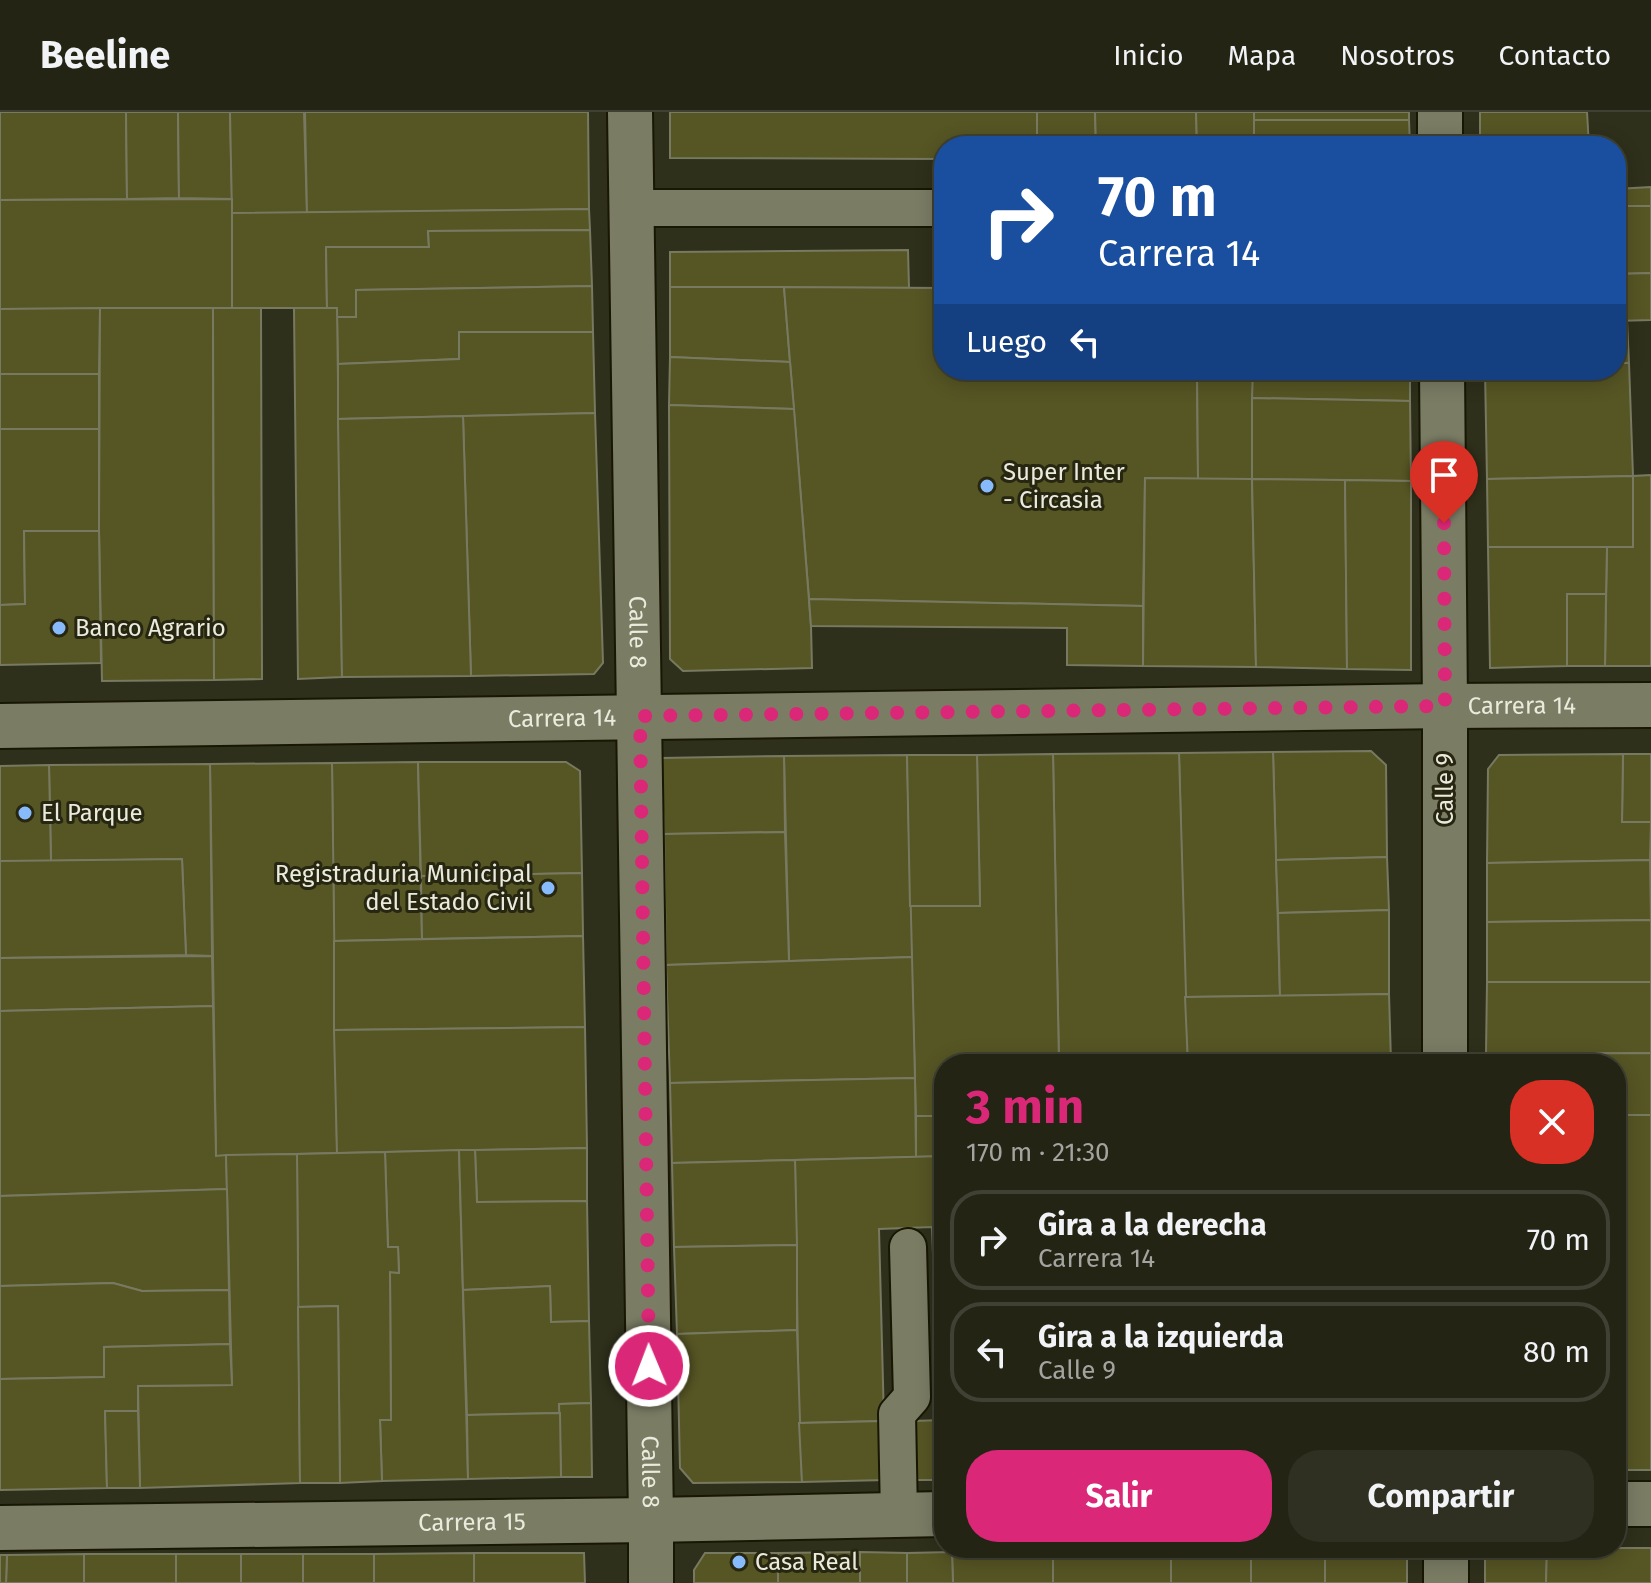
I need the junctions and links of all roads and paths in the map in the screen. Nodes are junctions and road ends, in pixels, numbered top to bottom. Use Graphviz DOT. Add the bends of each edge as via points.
graph roads {
  1 [pos="630,112"];
  2 [pos="1440,112"];
  3 [pos="1440,136"];
  4 [pos="632,208"];
  5 [pos="934,208"];
  6 [pos="1442,380"];
  7 [pos="1651,705"];
  8 [pos="1445,706"];
  9 [pos="640,716"];
  10 [pos="0,726"];
  11 [pos="1445,1054"];
  12 [pos="908,1247"];
  13 [pos="1626,1504"];
  14 [pos="1651,1504"];
  15 [pos="934,1514"];
  16 [pos="899,1515"];
  17 [pos="651,1520"];
  18 [pos="0,1528"];
  19 [pos="1446,1558"];
  20 [pos="651,1583"];
  21 [pos="1446,1583"];
  1 -- 4 [label="main road, Calle 8"];
  2 -- 3 [label="main road"];
  4 -- 5 [label="lane"];
  4 -- 9 [label="main road, Calle 8"];
  6 -- 8 [label="main road, Calle 9"];
  7 -- 8 [label="main road, Carrera 14"];
  8 -- 9 [label="main road, Carrera 14"];
  8 -- 11 [label="main road, Calle 9"];
  9 -- 10 [label="main road, Carrera 14"];
  9 -- 17 [label="main road, Calle 8"];
  12 -- 16 [label="lane" via="912,1397 897,1414"];
  13 -- 14 [label="main road"];
  15 -- 16 [label="main road, Carrera 15"];
  16 -- 17 [label="main road, Carrera 15"];
  17 -- 18 [label="main road, Carrera 15"];
  17 -- 20 [label="main road, Calle 8"];
  19 -- 21 [label="main road"];
}
